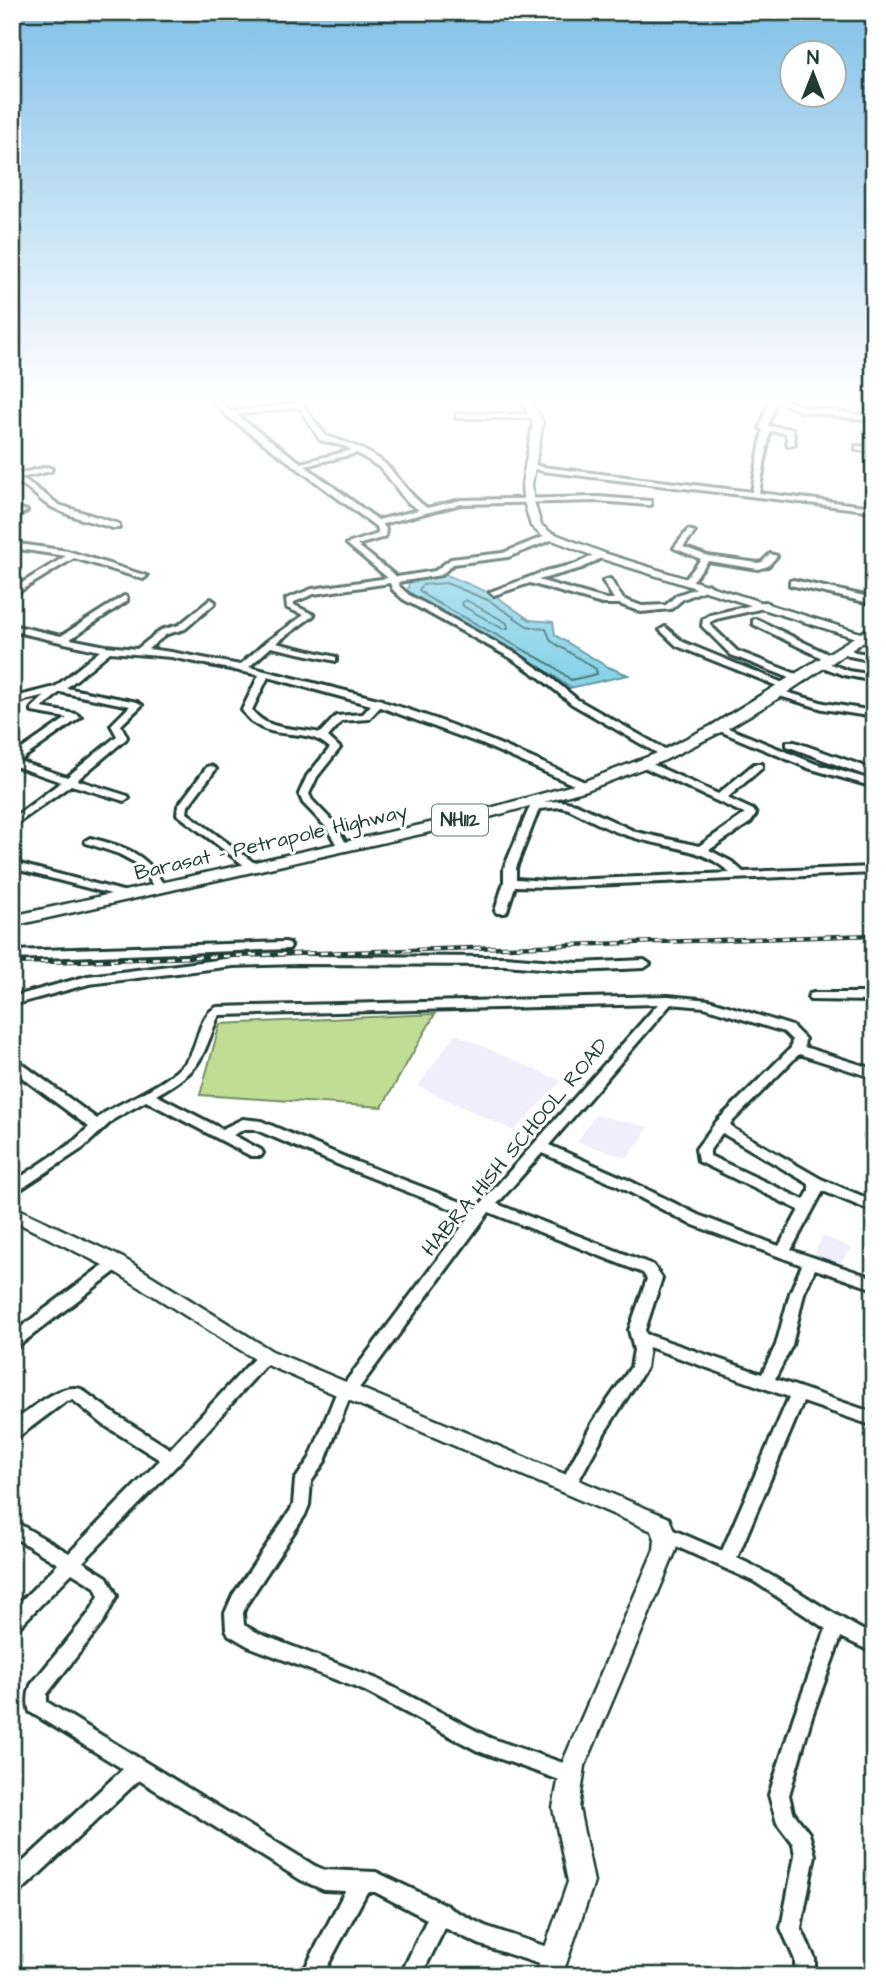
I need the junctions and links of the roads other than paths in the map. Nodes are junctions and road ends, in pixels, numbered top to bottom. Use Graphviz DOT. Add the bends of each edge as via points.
graph roads {
  1 [pos="33,491"];
  2 [pos="335,491"];
  3 [pos="403,491"];
  4 [pos="530,491"];
  5 [pos="720,491"];
  6 [pos="756,491"];
  7 [pos="755,495"];
  8 [pos="528,499"];
  9 [pos="648,503"];
  10 [pos="874,509"];
  11 [pos="424,510"];
  12 [pos="23,511"];
  13 [pos="12,517"];
  14 [pos="377,523"];
  15 [pos="116,526"];
  16 [pos="691,533"];
  17 [pos="551,537"];
  18 [pos="12,545"];
  19 [pos="600,555"];
  20 [pos="72,556"];
  21 [pos="774,556"];
  22 [pos="706,558"];
  23 [pos="143,576"];
  24 [pos="393,580"];
  25 [pos="530,580"];
  26 [pos="607,581"];
  27 [pos="688,582"];
  28 [pos="793,583"];
  29 [pos="708,587"];
  30 [pos="494,592"];
  31 [pos="12,593"];
  32 [pos="124,599"];
  33 [pos="620,601"];
  34 [pos="874,601"];
  35 [pos="211,602"];
  36 [pos="765,605"];
  37 [pos="756,622"];
  38 [pos="12,628"];
  39 [pos="665,630"];
  40 [pos="868,633"];
  41 [pos="63,639"];
  42 [pos="269,645"];
  43 [pos="108,649"];
  44 [pos="140,651"];
  45 [pos="833,657"];
  46 [pos="874,658"];
  47 [pos="333,659"];
  48 [pos="241,669"];
  49 [pos="264,674"];
  50 [pos="874,678"];
  51 [pos="789,687"];
  52 [pos="58,690"];
  53 [pos="379,702"];
  54 [pos="12,705"];
  55 [pos="874,714"];
  56 [pos="718,727"];
  57 [pos="321,738"];
  58 [pos="792,744"];
  59 [pos="666,754"];
  60 [pos="12,761"];
  61 [pos="643,763"];
  62 [pos="758,766"];
  63 [pos="211,769"];
  64 [pos="69,781"];
  65 [pos="585,786"];
  66 [pos="871,786"];
  67 [pos="124,798"];
  68 [pos="720,798"];
  69 [pos="536,803"];
  70 [pos="12,824"];
  71 [pos="90,841"];
  72 [pos="343,847"];
  73 [pos="699,850"];
  74 [pos="12,865"];
  75 [pos="253,867"];
  76 [pos="874,870"];
  77 [pos="739,875"];
  78 [pos="874,880"];
  79 [pos="510,883"];
  80 [pos="874,886"];
  81 [pos="159,888"];
  82 [pos="127,895"];
  83 [pos="500,911"];
  84 [pos="12,921"];
  85 [pos="285,946"];
  86 [pos="12,955"];
  87 [pos="644,964"];
  88 [pos="814,997"];
  89 [pos="874,997"];
  90 [pos="12,1000"];
  91 [pos="668,1000"];
  92 [pos="797,1049"];
  93 [pos="12,1063"];
  94 [pos="874,1074"];
  95 [pos="146,1095"];
  96 [pos="722,1124"];
  97 [pos="97,1126"];
  98 [pos="222,1135"];
  99 [pos="539,1146"];
  100 [pos="256,1153"];
  101 [pos="816,1182"];
  102 [pos="12,1191"];
  103 [pos="807,1208"];
  104 [pos="874,1208"];
  105 [pos="483,1210"];
  106 [pos="12,1212"];
  107 [pos="782,1253"];
  108 [pos="810,1262"];
  109 [pos="116,1263"];
  110 [pos="874,1284"];
  111 [pos="638,1337"];
  112 [pos="12,1343"];
  113 [pos="265,1356"];
  114 [pos="765,1383"];
  115 [pos="346,1391"];
  116 [pos="798,1395"];
  117 [pos="874,1420"];
  118 [pos="12,1433"];
  119 [pos="172,1460"];
  120 [pos="568,1484"];
  121 [pos="12,1527"];
  122 [pos="664,1533"];
  123 [pos="727,1561"];
  124 [pos="69,1563"];
  125 [pos="12,1622"];
  126 [pos="836,1626"];
  127 [pos="874,1645"];
  128 [pos="137,1769"];
  129 [pos="571,1775"];
  130 [pos="362,1880"];
  131 [pos="12,1886"];
  132 [pos="441,1913"];
  133 [pos="552,1967"];
  134 [pos="310,1976"];
  135 [pos="410,1976"];
  136 [pos="805,1976"];
  1 -- 15 [label="street" via="52,505"];
  2 -- 14 [label="street"];
  3 -- 11 [label="street"];
  4 -- 8 [label="main road"];
  5 -- 7 [label="street"];
  6 -- 7 [label="street"];
  7 -- 10 [label="street"];
  8 -- 9 [label="street"];
  8 -- 11 [label="street" via="453,503"];
  8 -- 17 [label="main road" via="536,526"];
  11 -- 14 [label="street"];
  12 -- 13 [label="street"];
  14 -- 24 [label="street" via="382,535 351,544"];
  16 -- 22 [label="street" via="678,548"];
  17 -- 19 [label="main road"];
  17 -- 24 [label="street" via="505,555 451,562 438,573"];
  18 -- 20 [label="street"];
  19 -- 25 [label="street" via="585,565"];
  19 -- 27 [label="main road"];
  20 -- 23 [label="street"];
  20 -- 31 [label="street"];
  21 -- 22 [label="street" via="758,566"];
  22 -- 27 [label="street"];
  24 -- 42 [label="street" via="293,598 287,604 310,615"];
  24 -- 59 [label="street" via="407,597 513,656 575,702"];
  25 -- 30 [label="street"];
  25 -- 33 [label="street" via="605,602"];
  26 -- 33 [label="street"];
  27 -- 29 [label="main road"];
  28 -- 34 [label="street"];
  29 -- 33 [label="street" via="680,597 668,607 641,609"];
  29 -- 36 [label="main road"];
  32 -- 41 [label="street"];
  35 -- 44 [label="street"];
  36 -- 40 [label="main road"];
  36 -- 51 [label="street" via="708,619 706,626 734,653"];
  37 -- 45 [label="street"];
  38 -- 41 [label="street"];
  39 -- 51 [label="street" via="680,644"];
  40 -- 45 [label="highway, Barasat - Petrapole Highway / NH112"];
  41 -- 43 [label="street"];
  42 -- 47 [label="street"];
  42 -- 48 [label="street"];
  43 -- 44 [label="street"];
  43 -- 52 [label="street"];
  44 -- 48 [label="street"];
  45 -- 46 [label="street"];
  45 -- 50 [label="street" via="847,673"];
  45 -- 51 [label="highway, Barasat - Petrapole Highway / NH112"];
  48 -- 49 [label="street"];
  49 -- 53 [label="street"];
  49 -- 57 [label="street" via="249,702 249,714 268,726"];
  51 -- 55 [label="street" via="823,706"];
  51 -- 56 [label="highway, Barasat - Petrapole Highway / NH112"];
  52 -- 54 [label="street" via="22,698"];
  52 -- 60 [label="street" via="34,710 76,716"];
  52 -- 64 [label="street" via="137,705 116,725 122,737"];
  53 -- 57 [label="street" via="366,718 340,718"];
  53 -- 65 [label="street" via="532,760"];
  56 -- 59 [label="highway, Barasat - Petrapole Highway / NH112"];
  56 -- 66 [label="street"];
  57 -- 72 [label="street" via="335,748 304,794 328,820"];
  58 -- 66 [label="street" via="868,771 873,775"];
  59 -- 61 [label="highway, Barasat - Petrapole Highway / NH112"];
  60 -- 64 [label="street"];
  61 -- 65 [label="highway, Barasat - Petrapole Highway / NH112"];
  61 -- 68 [label="street"];
  62 -- 68 [label="street"];
  63 -- 75 [label="street" via="182,814"];
  64 -- 67 [label="street"];
  64 -- 70 [label="street"];
  65 -- 69 [label="highway, Barasat - Petrapole Highway / NH112"];
  68 -- 73 [label="street" via="747,809 750,817"];
  69 -- 72 [label="highway, Barasat - Petrapole Highway / NH112"];
  69 -- 73 [label="street" via="565,804 634,835"];
  69 -- 79 [label="street" via="510,868"];
  71 -- 81 [label="street" via="140,860 150,867"];
  72 -- 75 [label="highway, Barasat - Petrapole Highway / NH112"];
  73 -- 77 [label="street"];
  74 -- 82 [label="street"];
  75 -- 81 [label="highway, Barasat - Petrapole Highway / NH112"];
  76 -- 77 [label="street"];
  77 -- 79 [label="street"];
  78 -- 80 [label="street"];
  79 -- 83 [label="street"];
  81 -- 82 [label="highway, Barasat - Petrapole Highway / NH112"];
  82 -- 84 [label="highway, Barasat - Petrapole Highway / NH112"];
  85 -- 86 [label="street"];
  87 -- 90 [label="street" via="233,962 88,980"];
  88 -- 89 [label="street"];
  91 -- 92 [label="street" via="705,1003 789,1029 799,1039"];
  91 -- 95 [label="street" via="217,1011 191,1065"];
  91 -- 99 [label="street, HABRA HISH SCHOOL ROAD"];
  92 -- 94 [label="street"];
  92 -- 96 [label="street"];
  93 -- 97 [label="street"];
  95 -- 97 [label="street"];
  95 -- 98 [label="street"];
  96 -- 101 [label="street"];
  96 -- 103 [label="street" via="703,1149 703,1158"];
  97 -- 102 [label="street" via="78,1145"];
  98 -- 100 [label="street"];
  98 -- 105 [label="street" via="243,1124 256,1124 349,1164"];
  99 -- 105 [label="street, HABRA HISH SCHOOL ROAD"];
  99 -- 107 [label="street" via="693,1219"];
  101 -- 103 [label="street"];
  101 -- 104 [label="street"];
  103 -- 107 [label="street"];
  105 -- 111 [label="street" via="652,1272 654,1284"];
  105 -- 115 [label="street, HABRA HISH SCHOOL ROAD"];
  106 -- 109 [label="main road"];
  107 -- 108 [label="street"];
  108 -- 110 [label="street"];
  108 -- 114 [label="street" via="784,1345"];
  109 -- 112 [label="street"];
  109 -- 113 [label="main road"];
  111 -- 114 [label="street"];
  111 -- 120 [label="street" via="642,1350 638,1368"];
  113 -- 115 [label="main road"];
  113 -- 119 [label="street"];
  114 -- 116 [label="street"];
  115 -- 120 [label="main road"];
  115 -- 129 [label="street, HABRA HISH SCHOOL ROAD" via="317,1461 303,1480 297,1515 239,1601 235,1629 371,1685 485,1745"];
  116 -- 117 [label="street"];
  116 -- 123 [label="street"];
  118 -- 119 [label="street" via="62,1396 75,1392"];
  119 -- 124 [label="street"];
  120 -- 122 [label="main road" via="651,1519"];
  121 -- 124 [label="street"];
  122 -- 123 [label="street"];
  122 -- 129 [label="main road" via="665,1550"];
  123 -- 126 [label="street" via="761,1577"];
  124 -- 125 [label="street"];
  124 -- 128 [label="street" via="101,1582 108,1596 38,1691 37,1706"];
  126 -- 127 [label="street"];
  126 -- 136 [label="street" via="779,1795 784,1816 802,1840 805,1855 791,1928 805,1959"];
  128 -- 130 [label="street" via="308,1873 324,1880"];
  128 -- 131 [label="street"];
  129 -- 133 [label="main road" via="566,1808 581,1882"];
  130 -- 132 [label="street" via="387,1886"];
  130 -- 134 [label="street"];
  132 -- 133 [label="street"];
  132 -- 135 [label="street"];
}
